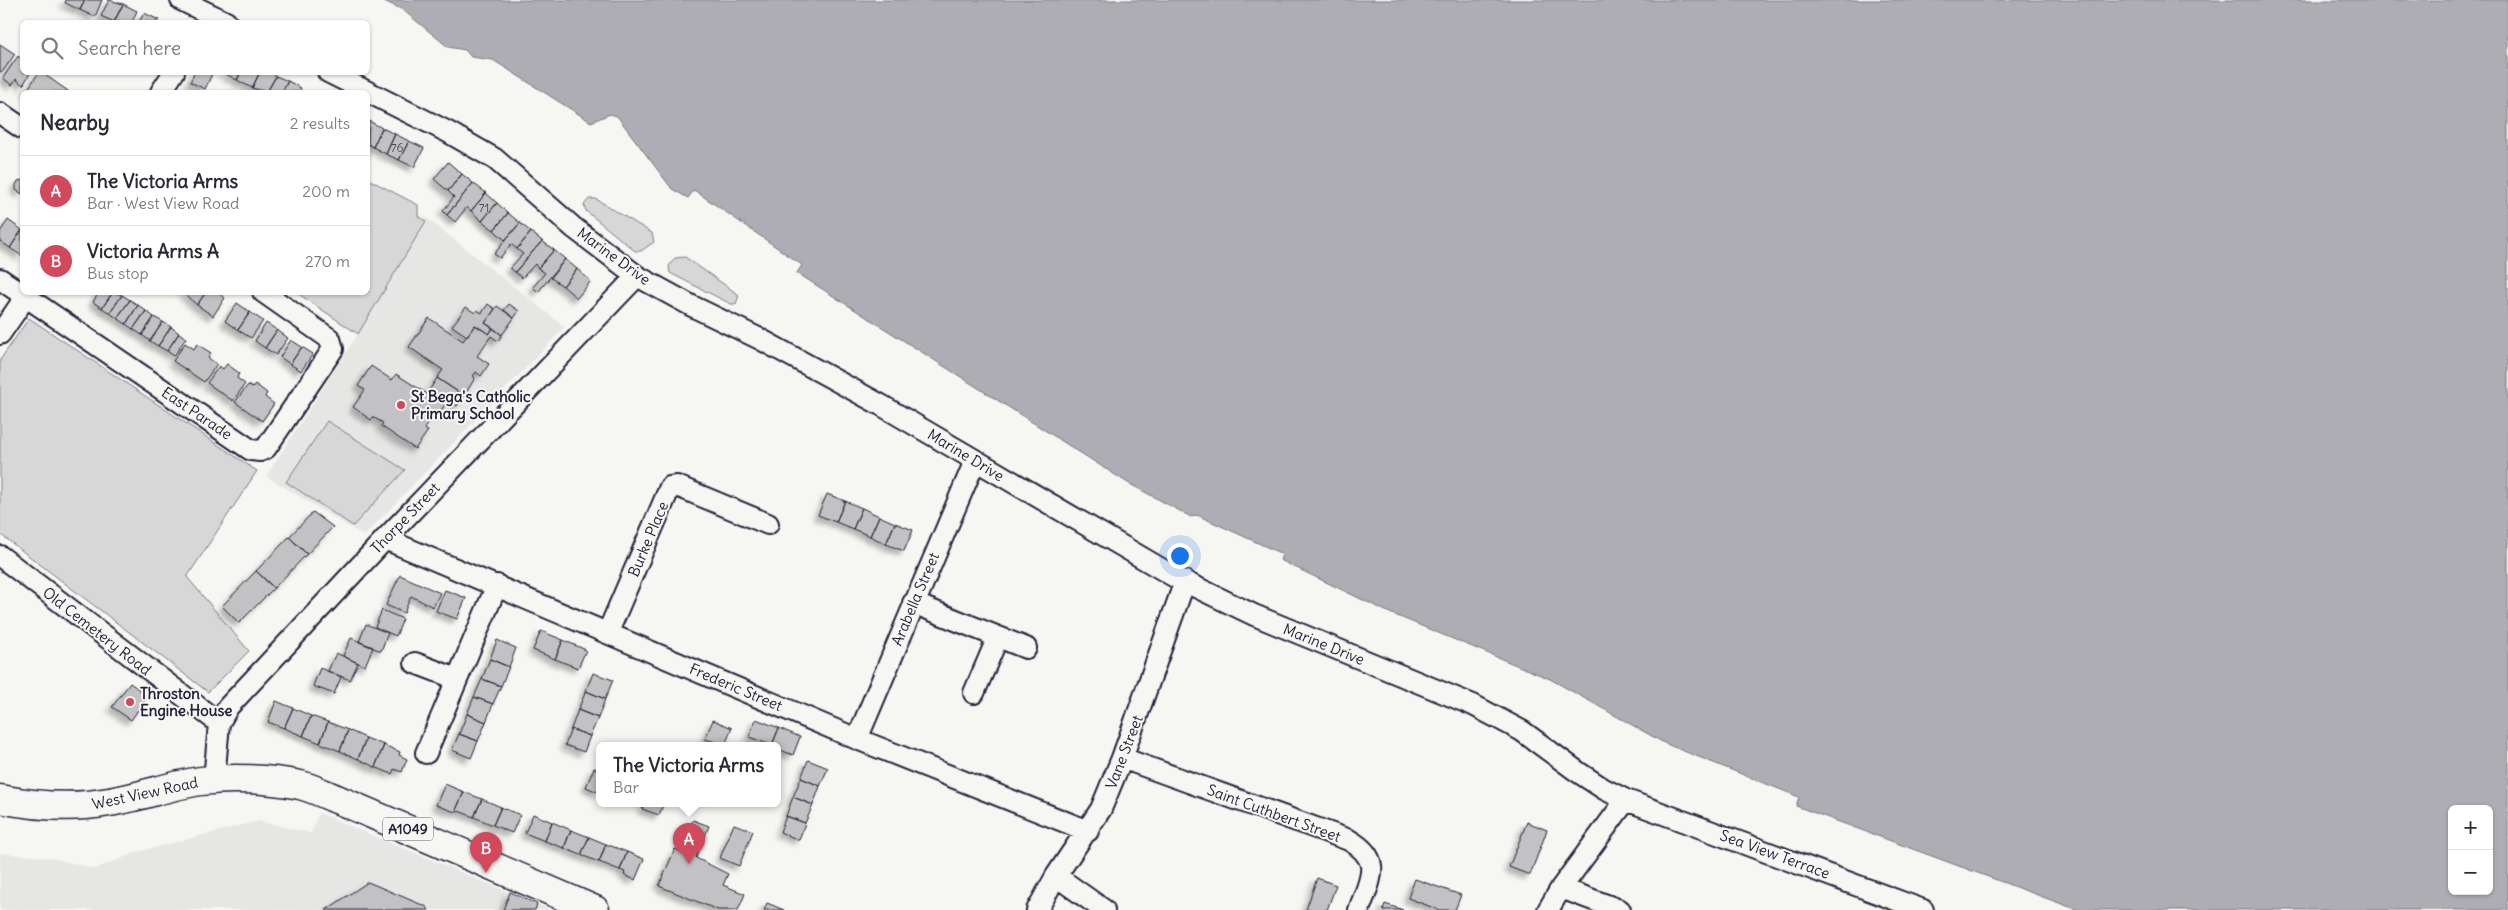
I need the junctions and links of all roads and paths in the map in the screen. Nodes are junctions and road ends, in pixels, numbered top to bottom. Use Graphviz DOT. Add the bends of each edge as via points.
graph roads {
  1 [pos="180,0"];
  2 [pos="206,18"];
  3 [pos="172,75"];
  4 [pos="334,75"];
  5 [pos="162,90"];
  6 [pos="364,90"];
  7 [pos="370,93"];
  8 [pos="0,113"];
  9 [pos="20,127"];
  10 [pos="637,276"];
  11 [pos="0,279"];
  12 [pos="20,291"];
  13 [pos="27,295"];
  14 [pos="267,295"];
  15 [pos="0,334"];
  16 [pos="975,461"];
  17 [pos="768,524"];
  18 [pos="385,539"];
  19 [pos="0,556"];
  20 [pos="1185,581"];
  21 [pos="497,585"];
  22 [pos="913,603"];
  23 [pos="608,632"];
  24 [pos="998,637"];
  25 [pos="1026,648"];
  26 [pos="415,662"];
  27 [pos="457,678"];
  28 [pos="974,693"];
  29 [pos="218,723"];
  30 [pos="857,739"];
  31 [pos="426,753"];
  32 [pos="1122,758"];
  33 [pos="214,781"];
  34 [pos="0,799"];
  35 [pos="1626,800"];
  36 [pos="1088,831"];
  37 [pos="1056,876"];
  38 [pos="1561,888"];
  39 [pos="594,910"];
  40 [pos="1037,910"];
  41 [pos="1104,910"];
  42 [pos="1360,910"];
  43 [pos="1548,910"];
  44 [pos="1620,910"];
  45 [pos="1923,910"];
  1 -- 2 [label="street"];
  3 -- 5 [label="street"];
  4 -- 6 [label="street, Marine Drive"];
  7 -- 10 [label="street, Marine Drive" via="495,159 574,228"];
  8 -- 9 [label="street"];
  10 -- 16 [label="street, Marine Drive" via="803,362"];
  10 -- 18 [label="street, Thorpe Street"];
  11 -- 12 [label="street, East Parade"];
  13 -- 14 [label="street, East Parade" via="251,450 260,451 266,448 333,349 330,339"];
  13 -- 15 [label="street"];
  16 -- 20 [label="street, Marine Drive"];
  16 -- 22 [label="street, Arabella Street"];
  17 -- 23 [label="street, Burke Place" via="677,486 670,488"];
  18 -- 21 [label="street, Frederic Street"];
  18 -- 29 [label="street, Thorpe Street" via="228,707"];
  19 -- 29 [label="street, Old Cemetery Road"];
  20 -- 32 [label="street, Vane Street"];
  20 -- 35 [label="street, Marine Drive" via="1254,615 1473,705 1522,731 1578,772"];
  21 -- 23 [label="street, Frederic Street"];
  21 -- 27 [label="street"];
  22 -- 24 [label="street"];
  22 -- 30 [label="street, Arabella Street"];
  23 -- 30 [label="street, Frederic Street"];
  24 -- 25 [label="street"];
  24 -- 28 [label="street"];
  26 -- 27 [label="street"];
  27 -- 31 [label="street"];
  29 -- 33 [label="street"];
  30 -- 36 [label="street, Frederic Street"];
  32 -- 36 [label="street, Vane Street" via="1101,810"];
  32 -- 42 [label="street, Saint Cuthbert Street" via="1361,847 1370,856 1371,867"];
  33 -- 34 [label="main road, West View Road / A1049" via="169,786 110,802 69,807"];
  33 -- 39 [label="main road, West View Road / A1049" via="300,785"];
  35 -- 38 [label="street"];
  35 -- 45 [label="street, Sea View Terrace"];
  36 -- 37 [label="street, Vane Street"];
  37 -- 40 [label="street, Vane Street"];
  37 -- 41 [label="street"];
  38 -- 43 [label="street"];
  38 -- 44 [label="street"];
}
